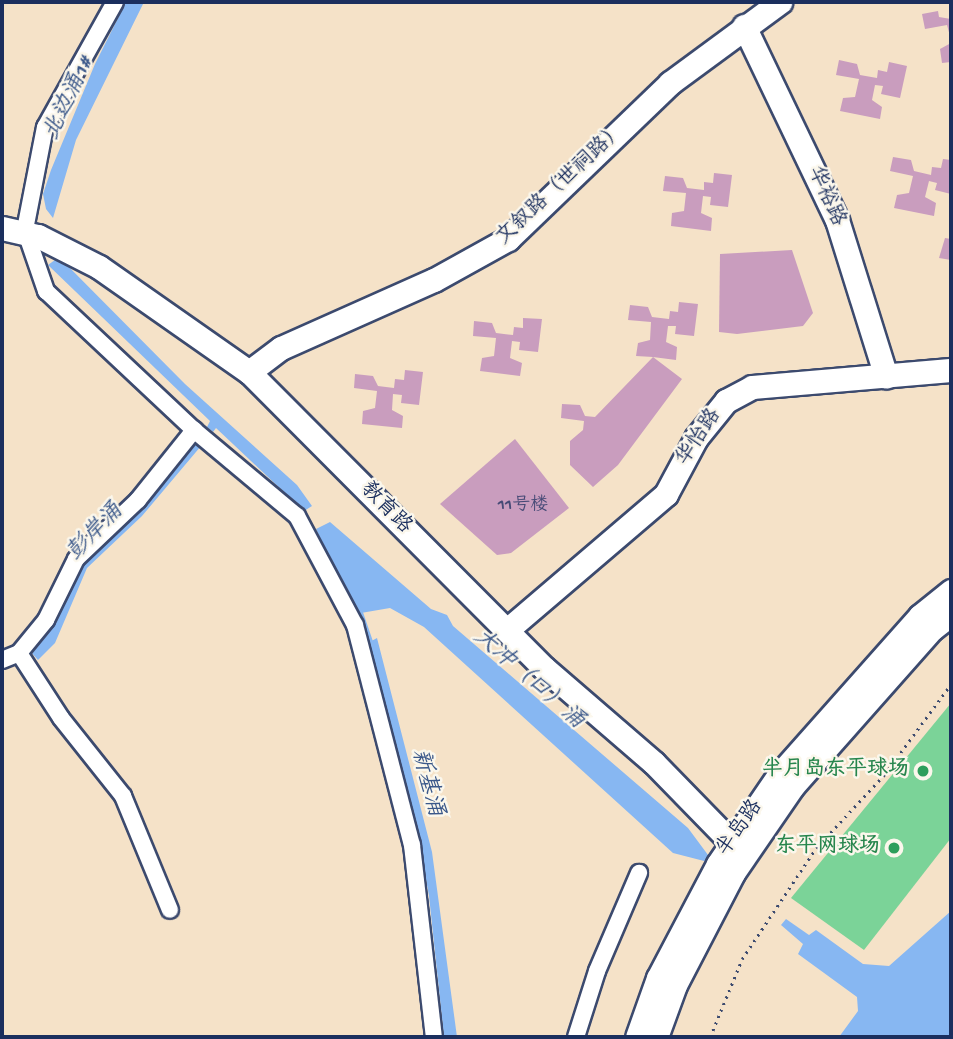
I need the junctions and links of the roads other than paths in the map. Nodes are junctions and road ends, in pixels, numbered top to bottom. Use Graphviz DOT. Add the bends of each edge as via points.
graph roads {
  1 [pos="115,2"];
  2 [pos="780,2"];
  3 [pos="744,26"];
  4 [pos="13,229"];
  5 [pos="951,370"];
  6 [pos="249,372"];
  7 [pos="886,376"];
  8 [pos="194,430"];
  9 [pos="951,591"];
  10 [pos="951,614"];
  11 [pos="506,630"];
  12 [pos="19,653"];
  13 [pos="2,660"];
  14 [pos="732,843"];
  15 [pos="639,873"];
  16 [pos="170,909"];
  17 [pos="434,1037"];
  18 [pos="576,1037"];
  19 [pos="637,1037"];
  20 [pos="656,1037"];
  1 -- 4 [label="street" via="45,127"];
  2 -- 3 [label="street, 文叙路（世祠路）"];
  3 -- 6 [label="street, 文叙路（世祠路）" via="670,83 508,239 434,280 281,348"];
  3 -- 7 [label="street, 华裕路" via="836,220"];
  4 -- 6 [label="street, 教育路" via="99,268"];
  4 -- 8 [label="street" via="46,291"];
  5 -- 7 [label="street, 华怡路"];
  6 -- 11 [label="street, 教育路"];
  7 -- 11 [label="street, 华怡路" via="752,387 726,401 696,438 666,494"];
  8 -- 12 [label="street" via="138,500 76,559 46,620"];
  8 -- 17 [label="street" via="297,516 355,625 412,845"];
  9 -- 14 [label="street, 半岛路" via="920,616 778,776"];
  10 -- 20 [label="street, 半岛路" via="932,629 792,788 733,873 675,985"];
  11 -- 14 [label="street, 教育路" via="654,763"];
  12 -- 13 [label="street"];
  12 -- 16 [label="street" via="61,718 123,796"];
  14 -- 19 [label="street, 半岛路" via="658,978"];
  15 -- 18 [label="street" via="597,971"];
}
